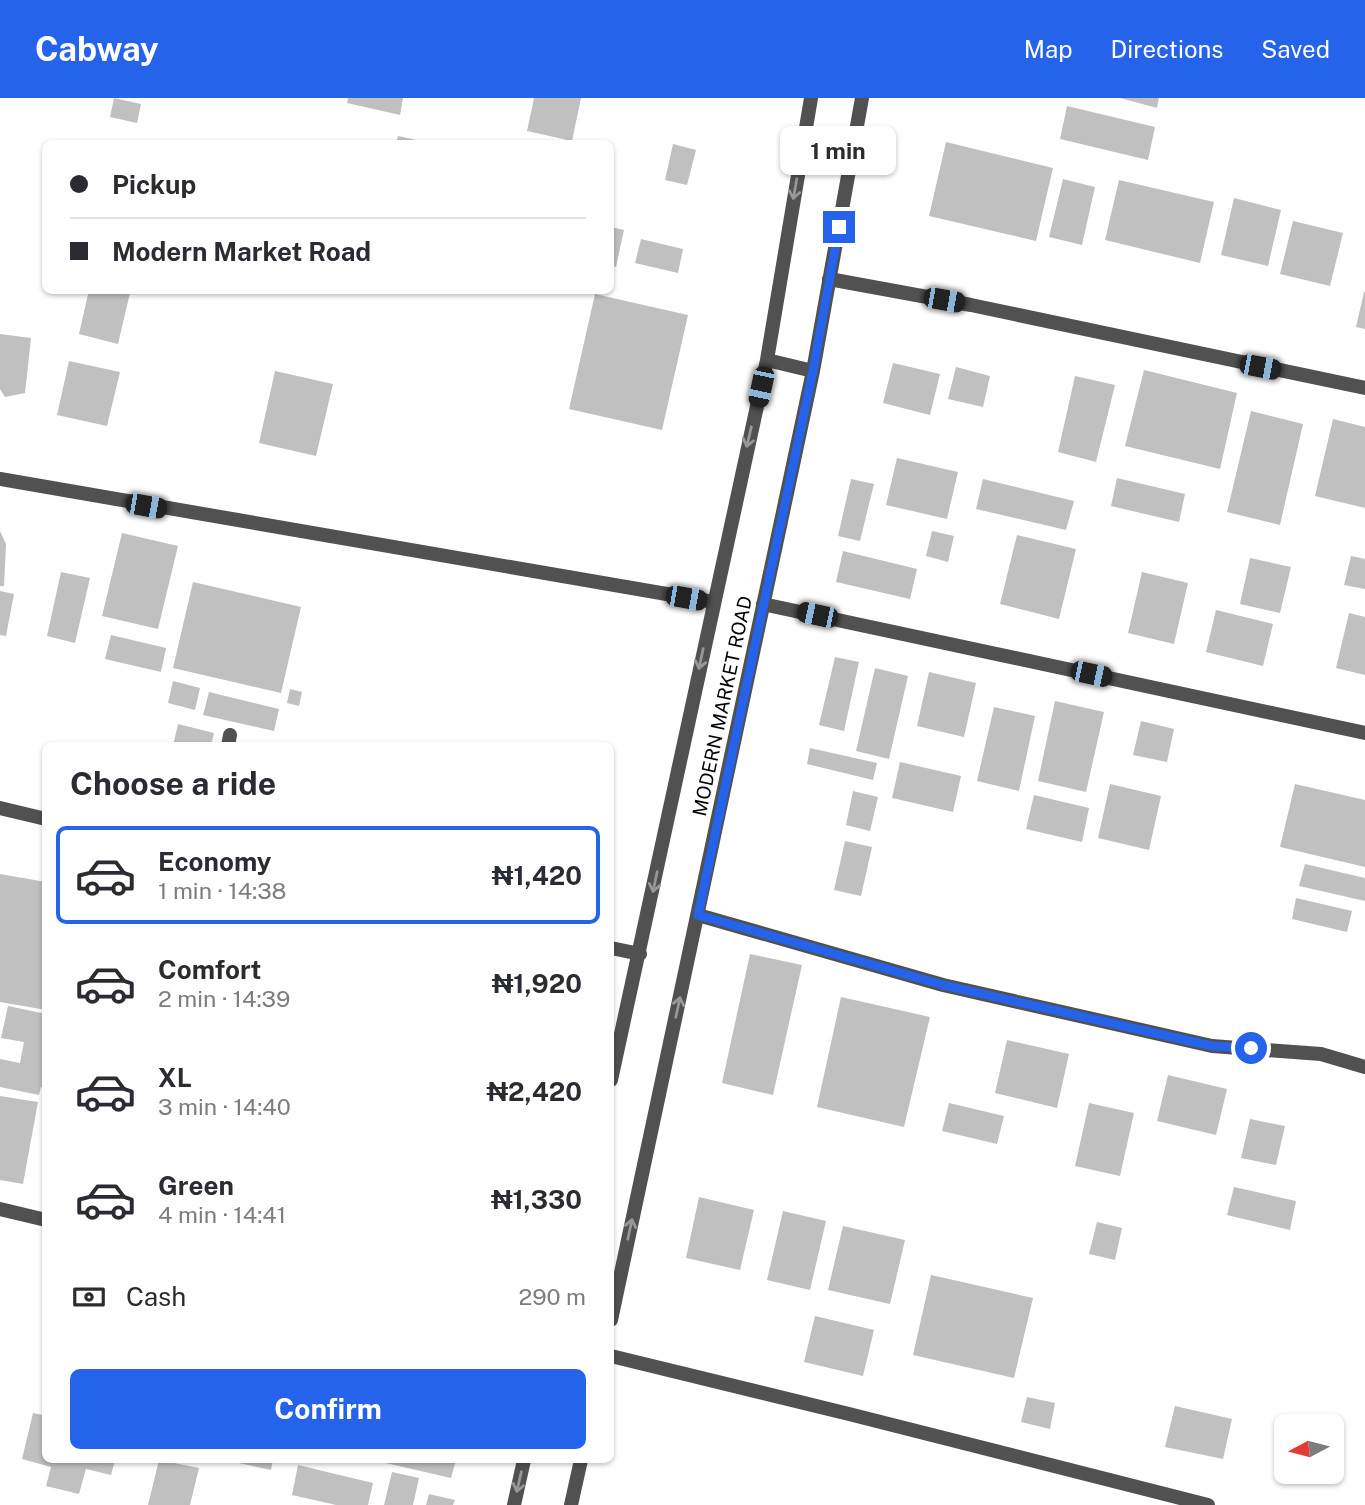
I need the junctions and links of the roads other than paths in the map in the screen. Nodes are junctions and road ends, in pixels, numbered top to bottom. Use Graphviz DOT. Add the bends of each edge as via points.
graph roads {
  1 [pos="811,98"];
  2 [pos="862,98"];
  3 [pos="829,279"];
  4 [pos="766,360"];
  5 [pos="813,371"];
  6 [pos="1365,388"];
  7 [pos="0,479"];
  8 [pos="713,602"];
  9 [pos="763,604"];
  10 [pos="1365,733"];
  11 [pos="0,807"];
  12 [pos="42,818"];
  13 [pos="698,915"];
  14 [pos="614,949"];
  15 [pos="640,954"];
  16 [pos="614,1067"];
  17 [pos="1365,1067"];
  18 [pos="0,1209"];
  19 [pos="42,1219"];
  20 [pos="614,1306"];
  21 [pos="614,1357"];
  22 [pos="523,1463"];
  23 [pos="580,1463"];
  24 [pos="514,1505"];
  25 [pos="571,1505"];
  26 [pos="1208,1505"];
  1 -- 4 [label="street, MODERN MARKET ROAD, one-way"];
  2 -- 3 [label="street, MODERN MARKET ROAD"];
  3 -- 5 [label="street, MODERN MARKET ROAD"];
  3 -- 6 [label="street"];
  4 -- 5 [label="street"];
  4 -- 8 [label="street, MODERN MARKET ROAD, one-way"];
  5 -- 9 [label="street, MODERN MARKET ROAD"];
  7 -- 8 [label="street"];
  8 -- 15 [label="street, MODERN MARKET ROAD, one-way"];
  9 -- 10 [label="street"];
  9 -- 13 [label="street, MODERN MARKET ROAD"];
  11 -- 12 [label="street"];
  13 -- 17 [label="street" via="957,989 1212,1046 1321,1054"];
  20 -- 13 [label="street, MODERN MARKET ROAD, one-way"];
  14 -- 15 [label="street"];
  15 -- 16 [label="street, MODERN MARKET ROAD"];
  18 -- 19 [label="street"];
  21 -- 26 [label="street"];
  22 -- 24 [label="street, one-way"];
  23 -- 25 [label="street"];
}
